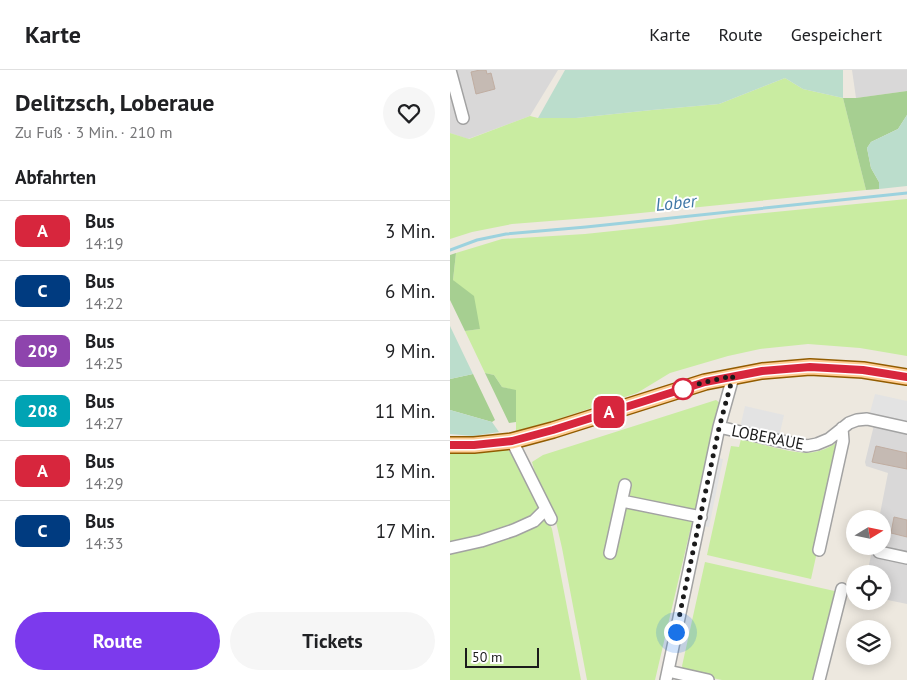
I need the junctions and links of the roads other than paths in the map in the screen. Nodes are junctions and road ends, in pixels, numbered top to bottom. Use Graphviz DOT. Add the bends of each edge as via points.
graph roads {
  1 [pos="450,70"];
  2 [pos="463,118"];
  3 [pos="733,376"];
  4 [pos="907,377"];
  5 [pos="719,428"];
  6 [pos="842,428"];
  7 [pos="907,428"];
  8 [pos="512,441"];
  9 [pos="450,445"];
  10 [pos="625,485"];
  11 [pos="622,501"];
  12 [pos="701,517"];
  13 [pos="450,548"];
  14 [pos="819,550"];
  15 [pos="610,552"];
  16 [pos="891,555"];
  17 [pos="907,558"];
  18 [pos="842,589"];
  19 [pos="667,675"];
  20 [pos="708,680"];
  21 [pos="819,680"];
  1 -- 2 [label="street"];
  3 -- 4 [label="main road" via="810,367"];
  3 -- 5 [label="street"];
  3 -- 8 [label="main road"];
  5 -- 6 [label="street, LOBERAUE" via="807,446 829,439"];
  5 -- 12 [label="street"];
  6 -- 7 [label="street, LOBERAUE" via="858,420 866,420"];
  6 -- 14 [label="street" via="843,441"];
  8 -- 9 [label="main road"];
  8 -- 13 [label="street" via="549,514 514,530"];
  10 -- 11 [label="street"];
  11 -- 12 [label="street"];
  11 -- 15 [label="street"];
  12 -- 19 [label="street"];
  16 -- 17 [label="street"];
  18 -- 21 [label="street"];
  19 -- 20 [label="street"];
}
